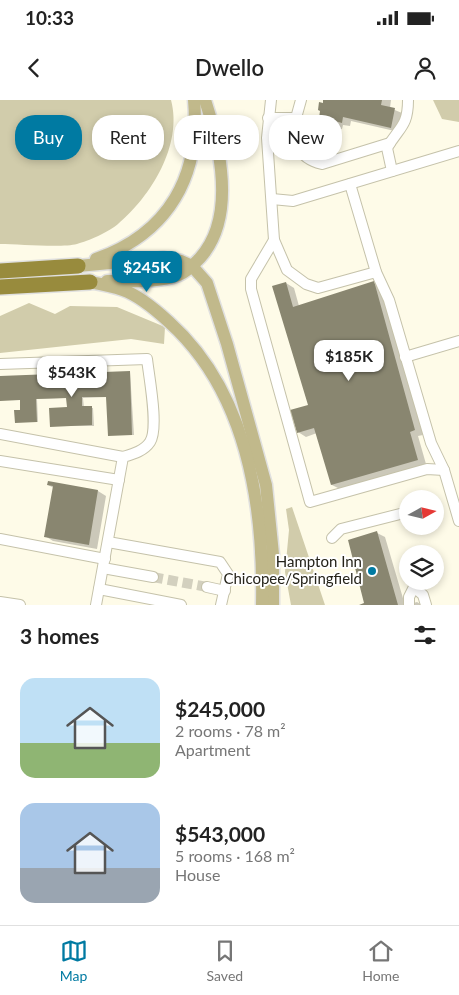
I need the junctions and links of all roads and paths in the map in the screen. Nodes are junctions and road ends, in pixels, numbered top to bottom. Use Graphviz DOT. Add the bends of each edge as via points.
graph roads {
  1 [pos="194,100"];
  2 [pos="206,100"];
  3 [pos="271,100"];
  4 [pos="301,100"];
  5 [pos="408,100"];
  6 [pos="297,115"];
  7 [pos="268,118"];
  8 [pos="390,143"];
  9 [pos="459,151"];
  10 [pos="342,158"];
  11 [pos="310,160"];
  12 [pos="335,160"];
  13 [pos="392,171"];
  14 [pos="350,184"];
  15 [pos="272,199"];
  16 [pos="274,240"];
  17 [pos="78,266"];
  18 [pos="192,266"];
  19 [pos="0,271"];
  20 [pos="376,272"];
  21 [pos="90,282"];
  22 [pos="0,287"];
  23 [pos="459,341"];
  24 [pos="405,357"];
  25 [pos="0,364"];
  26 [pos="0,434"];
  27 [pos="123,457"];
  28 [pos="0,462"];
  29 [pos="444,470"];
  30 [pos="119,480"];
  31 [pos="399,514"];
  32 [pos="459,520"];
  33 [pos="332,538"];
  34 [pos="0,539"];
  35 [pos="108,542"];
  36 [pos="104,563"];
  37 [pos="153,577"];
  38 [pos="207,587"];
  39 [pos="99,589"];
  40 [pos="225,591"];
  41 [pos="0,602"];
  42 [pos="20,605"];
  43 [pos="96,605"];
  44 [pos="181,605"];
  45 [pos="221,605"];
  46 [pos="262,605"];
  47 [pos="273,605"];
  48 [pos="409,605"];
  49 [pos="426,605"];
  1 -- 17 [label="main road" via="194,148 174,203 151,229 118,252"];
  2 -- 18 [label="main road" via="219,147 221,199 212,238 206,251"];
  3 -- 7 [label="lane"];
  4 -- 6 [label="lane"];
  5 -- 8 [label="lane" via="408,115 399,134"];
  7 -- 15 [label="lane" via="267,165"];
  8 -- 10 [label="lane"];
  8 -- 13 [label="lane" via="387,148"];
  9 -- 13 [label="lane"];
  11 -- 12 [label="lane" via="322,164"];
  13 -- 14 [label="lane"];
  14 -- 15 [label="lane" via="293,200"];
  14 -- 20 [label="lane"];
  15 -- 16 [label="lane"];
  16 -- 20 [label="lane" via="287,270 306,284 318,288"];
  16 -- 29 [label="lane" via="251,279 251,289 310,502 427,469"];
  17 -- 18 [label="main road" via="163,258"];
  17 -- 19 [label="highway"];
  18 -- 21 [label="main road" via="167,278"];
  18 -- 47 [label="main road" via="207,283 214,301 266,485 274,554"];
  20 -- 24 [label="lane" via="389,300"];
  21 -- 22 [label="highway"];
  21 -- 46 [label="main road" via="124,290 154,308 206,361 224,394 250,470 257,507"];
  23 -- 24 [label="lane"];
  24 -- 29 [label="lane" via="431,443"];
  25 -- 27 [label="lane" via="147,359 154,428 150,442 137,453"];
  26 -- 27 [label="lane"];
  27 -- 30 [label="lane"];
  28 -- 30 [label="lane"];
  29 -- 32 [label="lane"];
  30 -- 35 [label="lane"];
  31 -- 33 [label="lane" via="341,529"];
  34 -- 36 [label="lane"];
  35 -- 36 [label="lane"];
  35 -- 40 [label="lane" via="220,562 228,574"];
  36 -- 37 [label="lane"];
  36 -- 39 [label="lane"];
  38 -- 40 [label="lane"];
  39 -- 43 [label="lane"];
  39 -- 44 [label="lane"];
  40 -- 45 [label="lane"];
  41 -- 42 [label="lane"];
  48 -- 49 [label="lane" via="414,587 423,595"];
}
